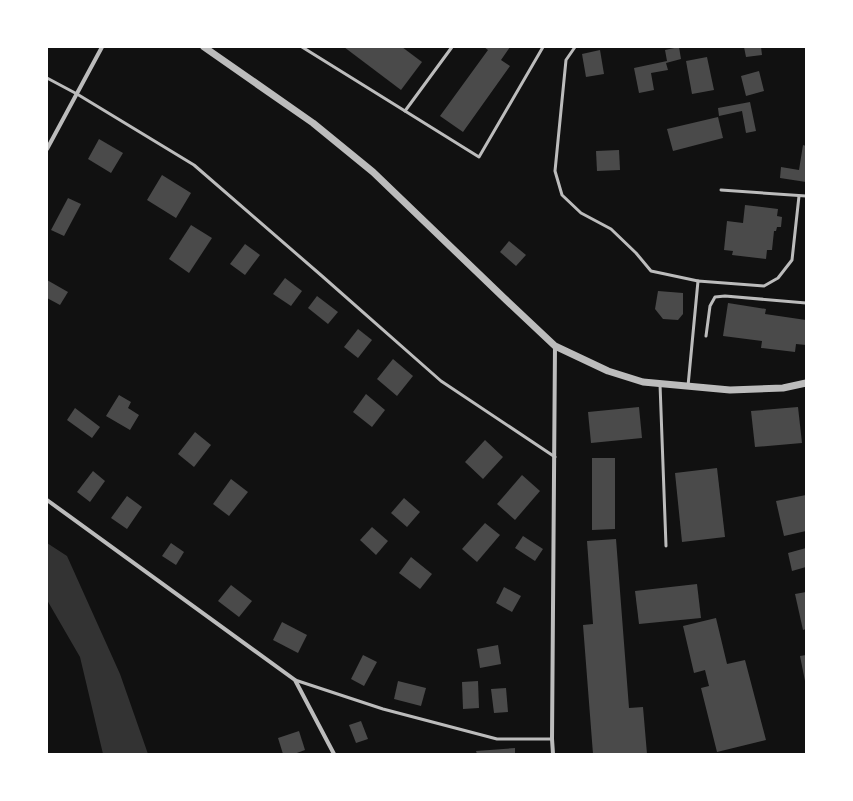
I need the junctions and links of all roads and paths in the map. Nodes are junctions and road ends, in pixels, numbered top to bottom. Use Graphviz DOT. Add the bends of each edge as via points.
graph roads {
  1 [pos="102,47"];
  2 [pos="204,47"];
  3 [pos="302,47"];
  4 [pos="452,47"];
  5 [pos="543,47"];
  6 [pos="576,47"];
  7 [pos="47,78"];
  8 [pos="77,94"];
  9 [pos="405,111"];
  10 [pos="47,148"];
  11 [pos="721,190"];
  12 [pos="799,196"];
  13 [pos="806,196"];
  14 [pos="698,281"];
  15 [pos="806,303"];
  16 [pos="706,336"];
  17 [pos="555,346"];
  18 [pos="660,383"];
  19 [pos="806,383"];
  20 [pos="688,386"];
  21 [pos="555,457"];
  22 [pos="47,500"];
  23 [pos="666,546"];
  24 [pos="296,680"];
  25 [pos="552,739"];
  26 [pos="334,754"];
  27 [pos="553,754"];
  1 -- 8 [label="street"];
  2 -- 17 [label="street" via="313,123 373,172"];
  3 -- 9 [label="lane"];
  4 -- 9 [label="lane"];
  5 -- 9 [label="lane" via="479,157"];
  6 -- 14 [label="lane" via="566,60 555,171 562,195 581,213 611,229 651,271"];
  7 -- 8 [label="lane"];
  8 -- 10 [label="street"];
  8 -- 21 [label="lane" via="194,166 441,381"];
  11 -- 12 [label="lane"];
  12 -- 13 [label="lane"];
  12 -- 14 [label="lane" via="792,260 778,278 764,286"];
  14 -- 20 [label="lane"];
  15 -- 16 [label="lane" via="715,297 710,306"];
  17 -- 18 [label="street" via="608,371 643,382"];
  17 -- 21 [label="street"];
  18 -- 20 [label="street"];
  18 -- 23 [label="lane"];
  19 -- 20 [label="street" via="783,388 730,390"];
  21 -- 25 [label="street"];
  22 -- 24 [label="street"];
  24 -- 25 [label="lane" via="383,709 497,739"];
  24 -- 26 [label="street"];
  25 -- 27 [label="street"];
}
